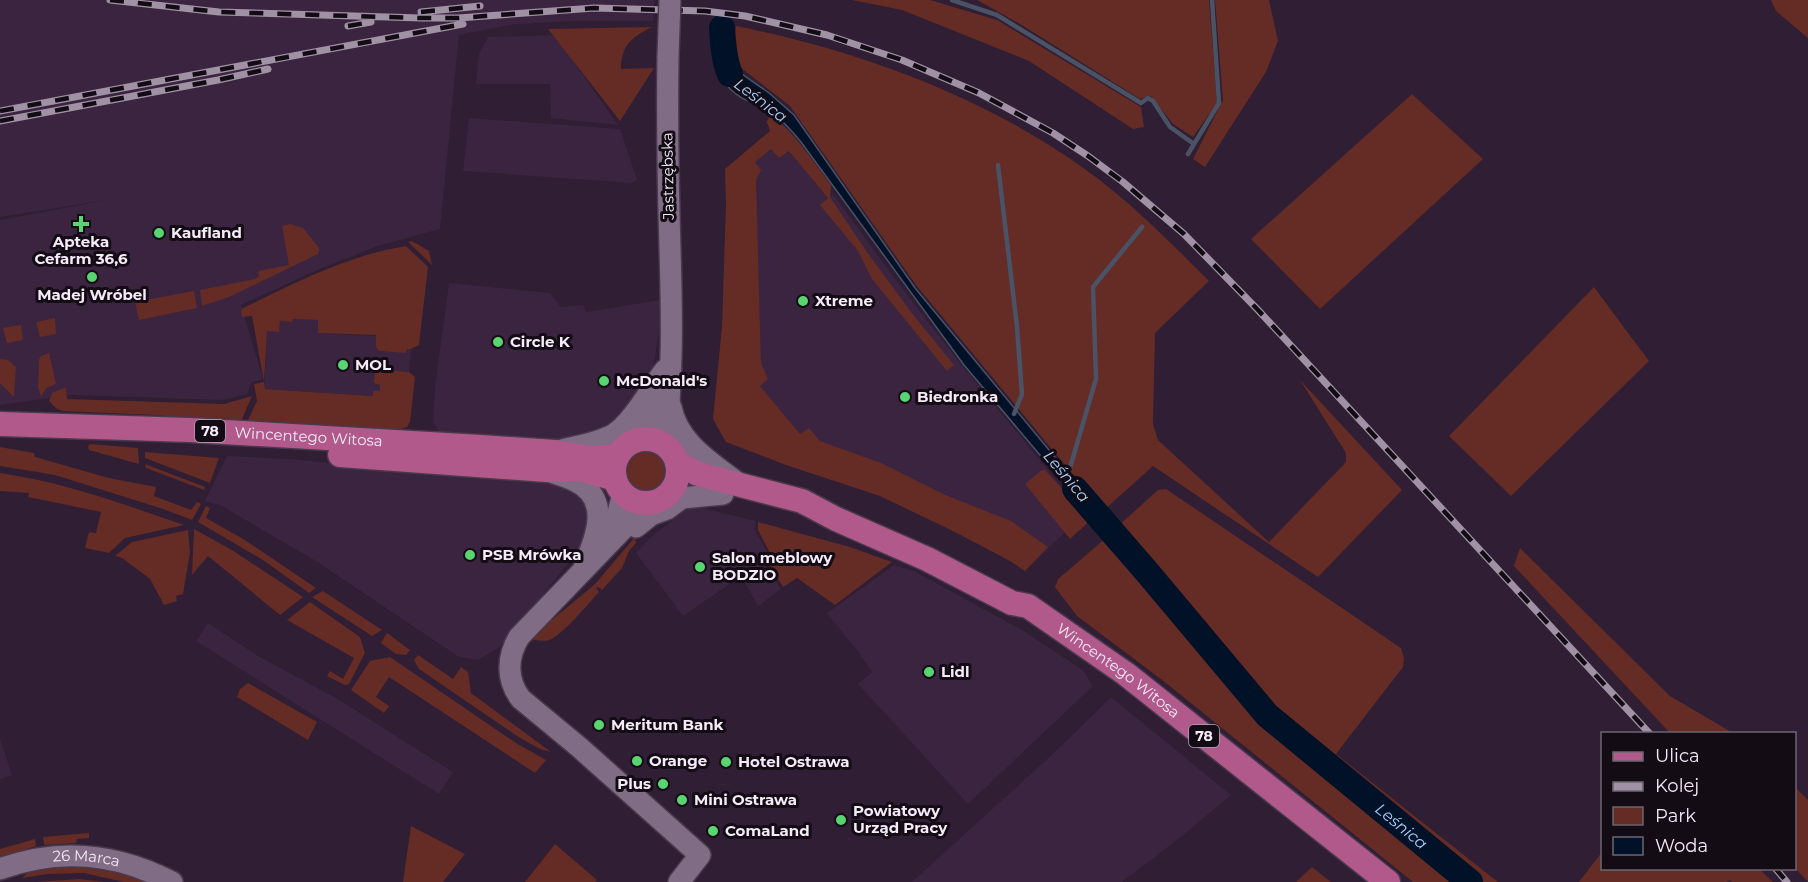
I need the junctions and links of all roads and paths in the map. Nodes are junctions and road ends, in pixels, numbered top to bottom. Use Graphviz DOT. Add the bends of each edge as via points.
graph roads {
  1 [pos="670,0"];
  2 [pos="668,361"];
  3 [pos="670,404"];
  4 [pos="0,424"];
  5 [pos="0,436"];
  6 [pos="642,439"];
  7 [pos="671,455"];
  8 [pos="550,461"];
  9 [pos="618,476"];
  10 [pos="673,489"];
  11 [pos="731,489"];
  12 [pos="648,503"];
  13 [pos="606,548"];
  14 [pos="579,577"];
  15 [pos="1012,603"];
  16 [pos="0,869"];
  17 [pos="172,882"];
  18 [pos="679,882"];
  19 [pos="1361,882"];
  20 [pos="1388,882"];
  1 -- 2 [label="street, Jastrzębska, bridge"];
  2 -- 3 [label="street, Jastrzębska"];
  2 -- 6 [label="street, Jastrzębska"];
  2 -- 8 [label="street" via="627,422 615,433"];
  3 -- 7 [label="street, Jastrzębska"];
  3 -- 11 [label="street" via="677,427"];
  4 -- 8 [label="main road, Wincentego Witosa / 78" via="190,430"];
  5 -- 8 [label="main road, Wincentego Witosa / 78" via="231,446 418,462"];
  6 -- 7 [label="main road, 78" via="652,440"];
  6 -- 9 [label="main road" via="628,444"];
  7 -- 10 [label="main road" via="678,475"];
  7 -- 11 [label="main road, Wincentego Witosa / 78" via="698,474"];
  8 -- 9 [label="main road, Wincentego Witosa / 78" via="591,458"];
  8 -- 14 [label="street" via="580,484 597,509 597,534"];
  9 -- 12 [label="main road, 78" via="632,500"];
  9 -- 13 [label="street" via="617,517"];
  10 -- 11 [label="main road, Wincentego Witosa / 78"];
  10 -- 12 [label="main road, 78"];
  11 -- 13 [label="street" via="678,500"];
  11 -- 15 [label="main road, Wincentego Witosa / 78" via="802,501"];
  12 -- 13 [label="street"];
  13 -- 14 [label="street"];
  14 -- 18 [label="street" via="519,637 513,646 509,675 521,699 700,855"];
  15 -- 19 [label="main road, Wincentego Witosa / 78" via="1023,618 1114,682"];
  15 -- 20 [label="main road, Wincentego Witosa / 78" via="1028,606 1126,674"];
  16 -- 17 [label="street, 26 Marca" via="43,856 85,855 129,864"];
}
